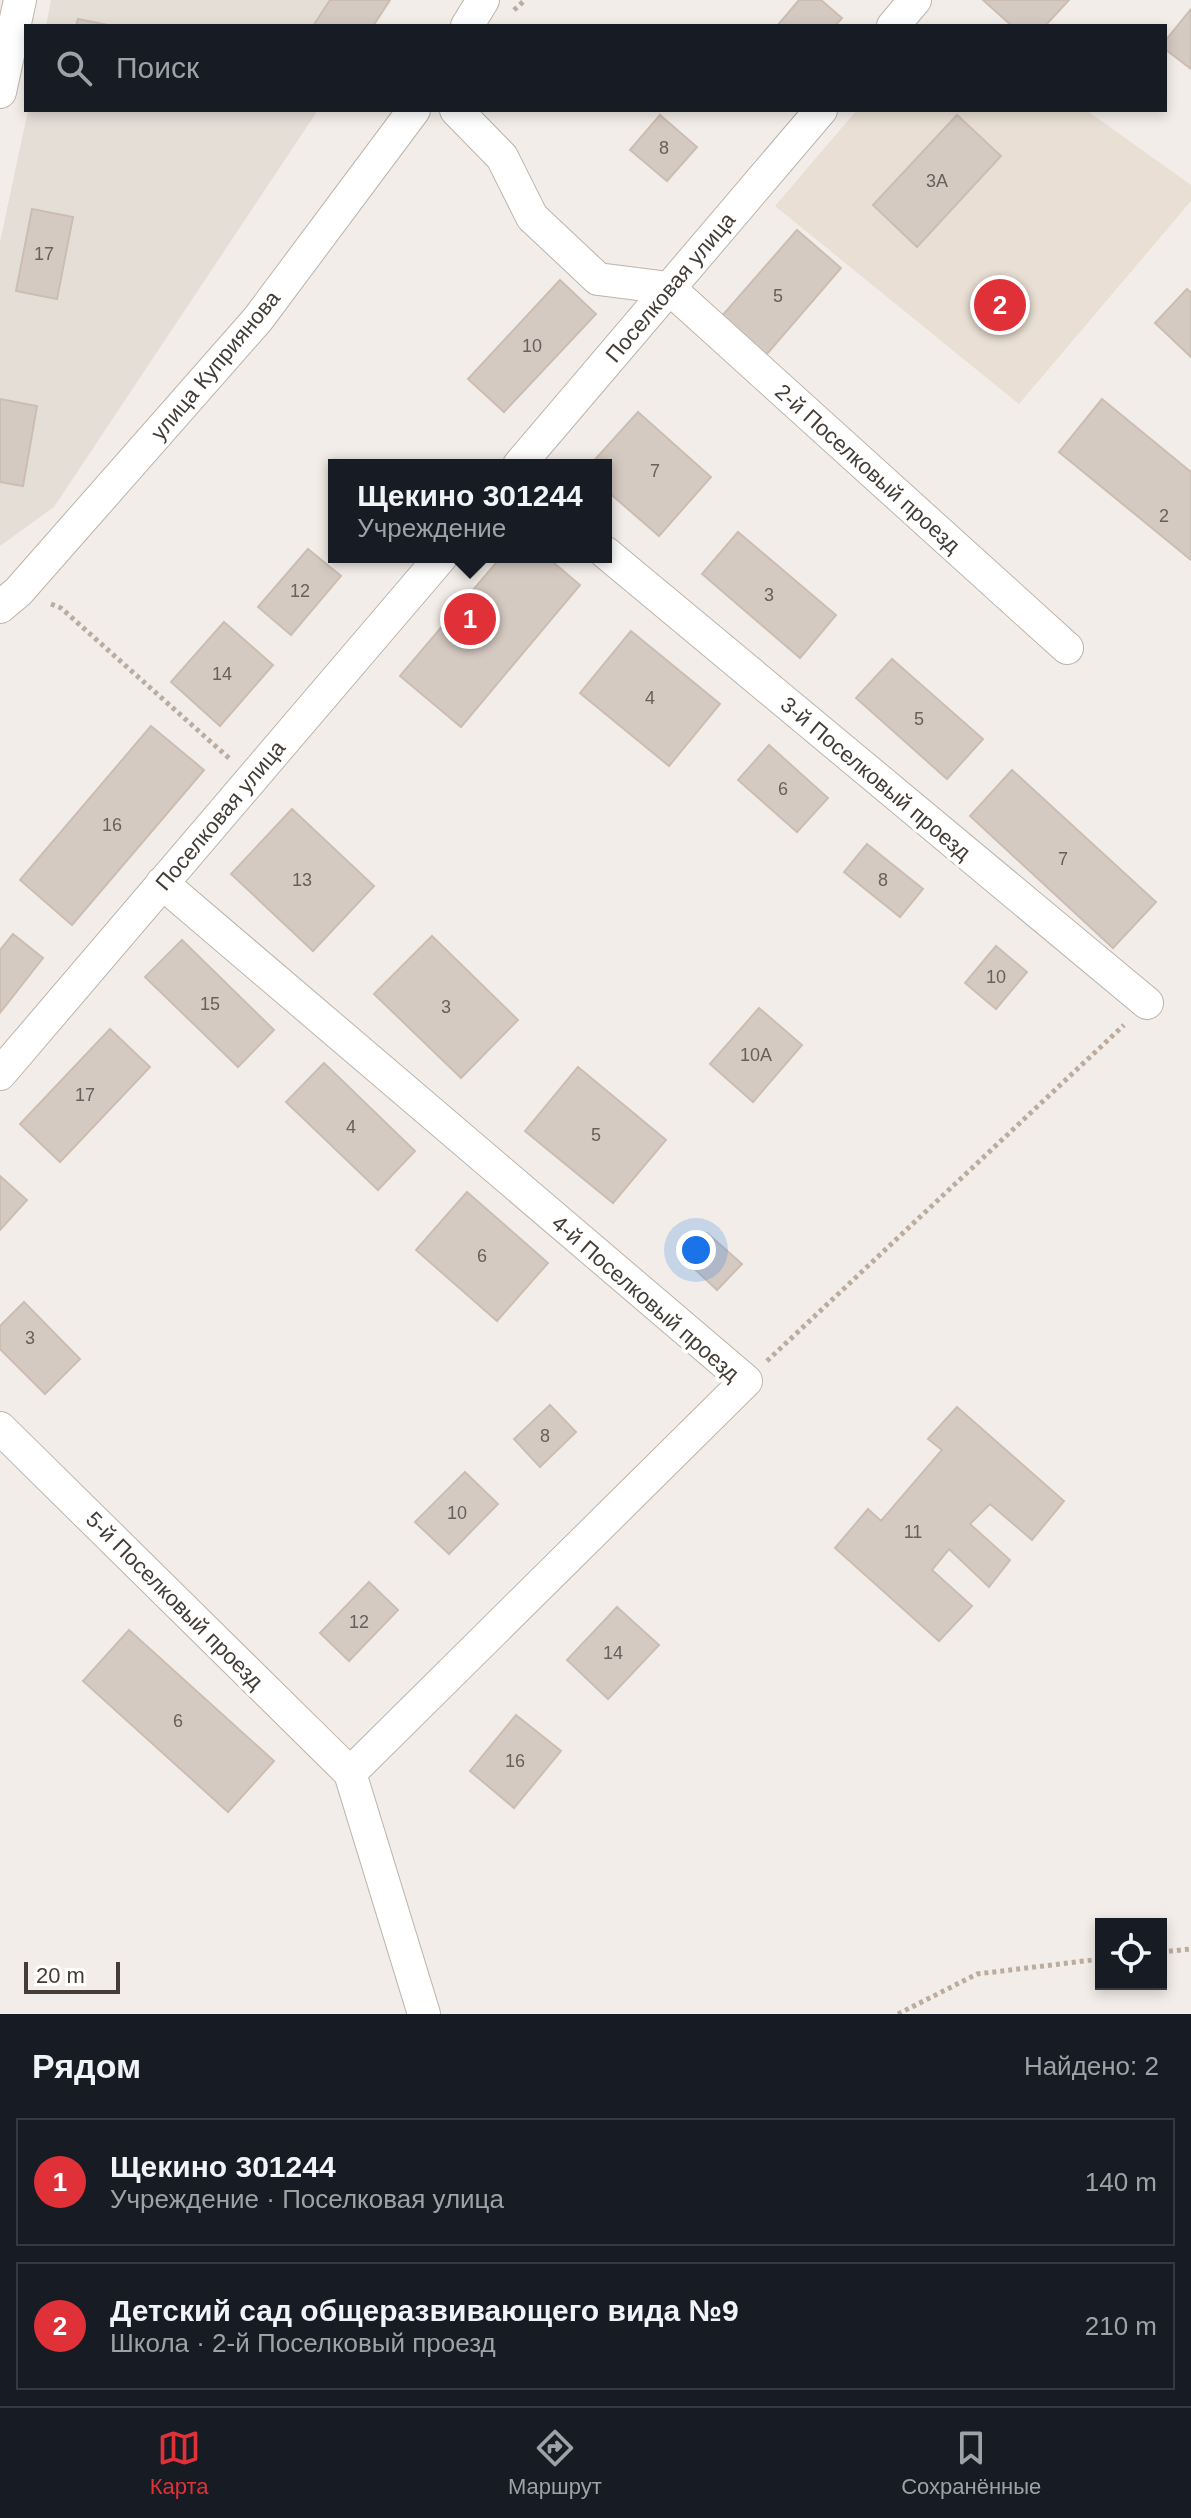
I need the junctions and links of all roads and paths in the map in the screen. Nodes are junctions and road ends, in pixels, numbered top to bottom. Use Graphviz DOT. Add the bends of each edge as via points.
graph roads {
  1 [pos="20,0"];
  2 [pos="483,0"];
  3 [pos="915,0"];
  4 [pos="468,24"];
  5 [pos="895,24"];
  6 [pos="0,92"];
  7 [pos="413,112"];
  8 [pos="458,112"];
  9 [pos="819,112"];
  10 [pos="669,288"];
  11 [pos="524,459"];
  12 [pos="612,558"];
  13 [pos="436,563"];
  14 [pos="9,600"];
  15 [pos="1067,648"];
  16 [pos="251,779"];
  17 [pos="162,883"];
  18 [pos="1147,1003"];
  19 [pos="0,1074"];
  20 [pos="746,1381"];
  21 [pos="0,1428"];
  22 [pos="350,1773"];
  23 [pos="1191,1949"];
  24 [pos="1167,1951"];
  25 [pos="1095,1960"];
  26 [pos="424,2014"];
  27 [pos="898,2014"];
  1 -- 6 [label="street"];
  2 -- 4 [label="street"];
  3 -- 5 [label="street"];
  7 -- 14 [label="street, улица Куприянова" via="258,319"];
  8 -- 10 [label="street" via="502,157 532,217 598,279"];
  9 -- 10 [label="street, Поселковая улица"];
  10 -- 11 [label="street, Поселковая улица"];
  10 -- 15 [label="street, 2-й Поселковый проезд"];
  12 -- 18 [label="street, 3-й Поселковый проезд"];
  13 -- 16 [label="street, Поселковая улица"];
  14 -- 16 [label="path" via="61,608"];
  16 -- 17 [label="street, Поселковая улица"];
  17 -- 19 [label="street, Поселковая улица"];
  17 -- 20 [label="street, 4-й Поселковый проезд"];
  18 -- 20 [label="path"];
  20 -- 22 [label="street, 4-й Поселковый проезд"];
  21 -- 22 [label="street, 5-й Поселковый проезд"];
  22 -- 26 [label="street"];
  23 -- 24 [label="path"];
  25 -- 27 [label="path" via="977,1974"];
}
